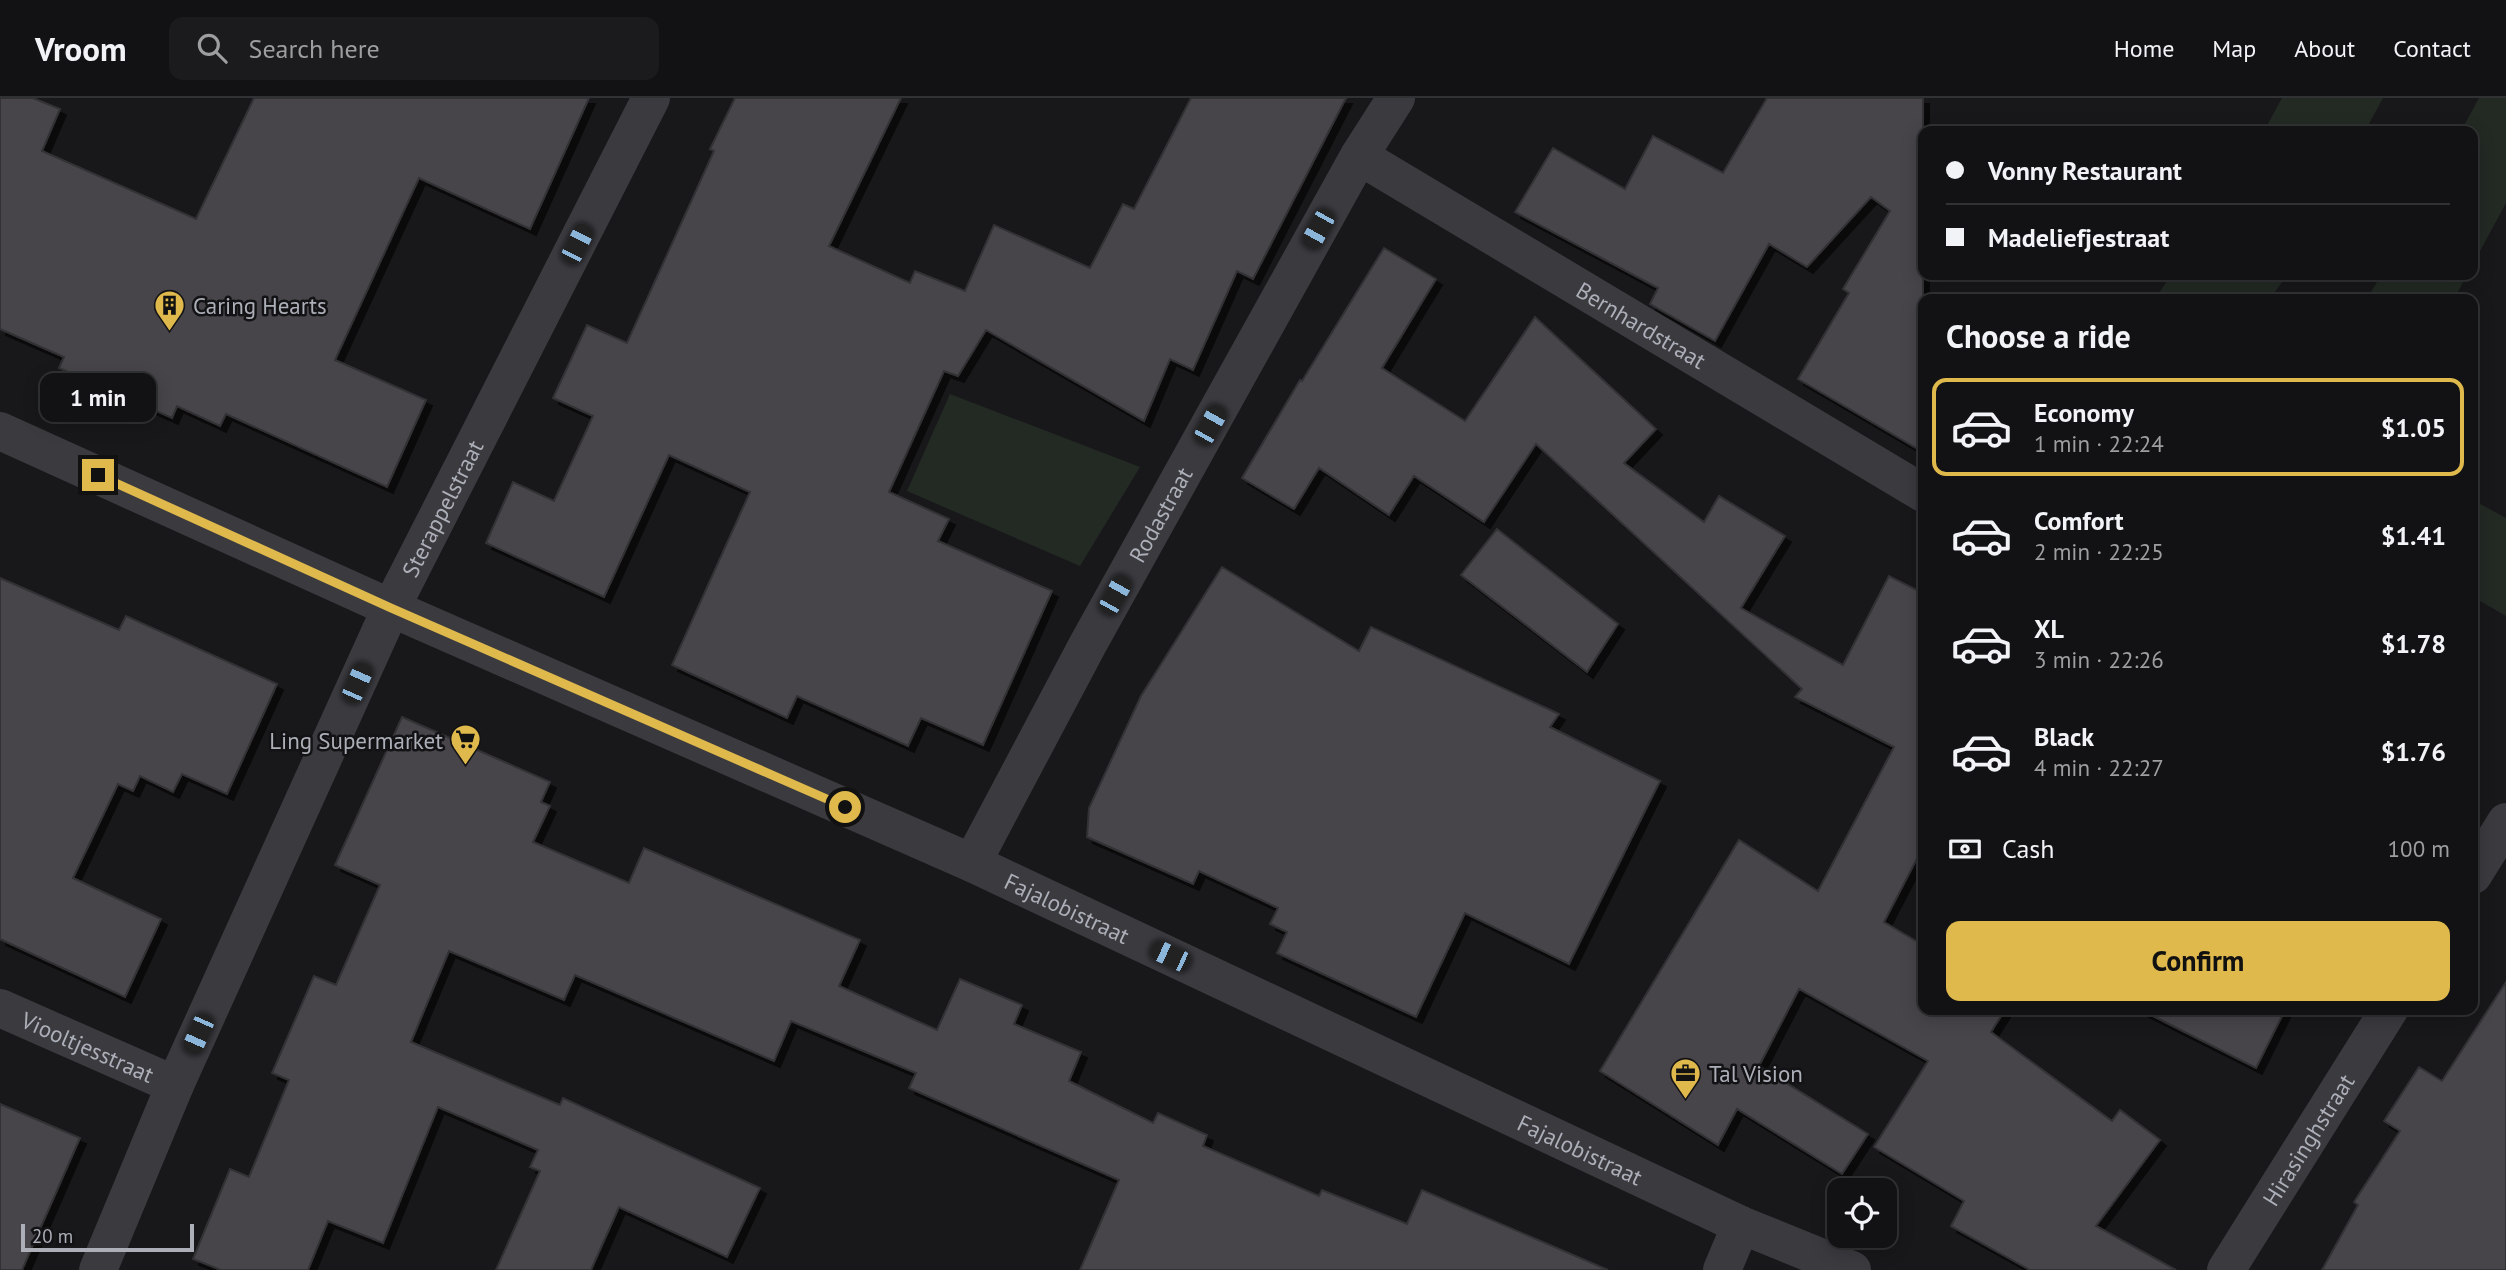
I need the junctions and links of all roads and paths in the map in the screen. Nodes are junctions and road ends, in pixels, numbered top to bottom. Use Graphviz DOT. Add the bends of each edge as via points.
graph roads {
  1 [pos="651,98"];
  2 [pos="1396,98"];
  3 [pos="1359,156"];
  4 [pos="0,430"];
  5 [pos="1918,490"];
  6 [pos="391,608"];
  7 [pos="2506,822"];
  8 [pos="971,863"];
  9 [pos="2478,867"];
  10 [pos="0,1008"];
  11 [pos="2386,1015"];
  12 [pos="175,1085"];
  13 [pos="1741,1225"];
  14 [pos="98,1270"];
  15 [pos="1722,1270"];
  16 [pos="1852,1270"];
  17 [pos="2226,1270"];
  1 -- 6 [label="street, Sterappelstraat"];
  2 -- 3 [label="street, Rodastraat"];
  3 -- 5 [label="street, Bernhardstraat"];
  3 -- 8 [label="street, Rodastraat"];
  4 -- 6 [label="street, Fajalobistraat"];
  6 -- 8 [label="street, Fajalobistraat"];
  6 -- 12 [label="street, Sterappelstraat"];
  7 -- 9 [label="street"];
  8 -- 13 [label="street, Fajalobistraat"];
  10 -- 12 [label="street, Viooltjesstraat"];
  11 -- 17 [label="street, Hirasinghstraat"];
  12 -- 14 [label="street, Sterappelstraat"];
  13 -- 15 [label="street"];
  13 -- 16 [label="street, Fajalobistraat"];
}
